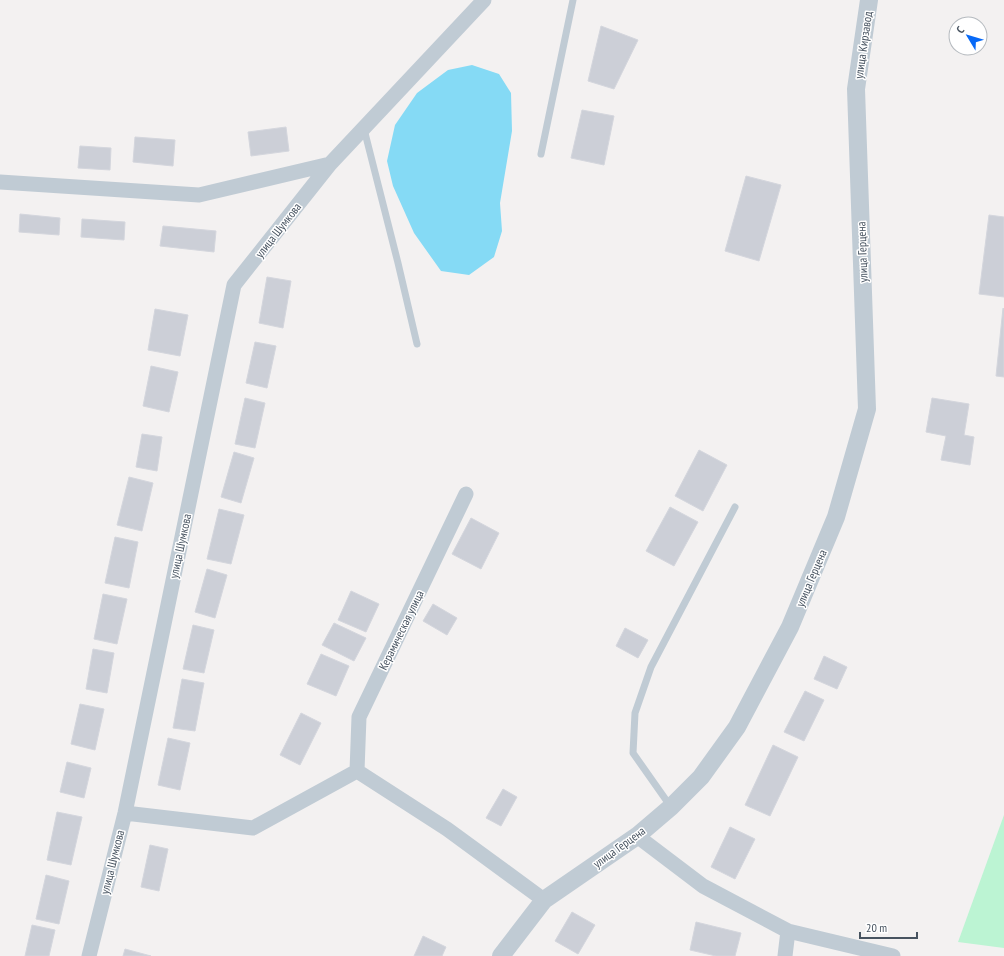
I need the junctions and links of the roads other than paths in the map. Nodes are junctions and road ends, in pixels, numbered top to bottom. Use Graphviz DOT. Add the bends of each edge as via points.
graph roads {
  1 [pos="484,0"];
  2 [pos="573,0"];
  3 [pos="869,0"];
  4 [pos="856,89"];
  5 [pos="364,128"];
  6 [pos="541,154"];
  7 [pos="330,164"];
  8 [pos="0,182"];
  9 [pos="417,344"];
  10 [pos="466,494"];
  11 [pos="735,507"];
  12 [pos="357,770"];
  13 [pos="671,807"];
  14 [pos="125,813"];
  15 [pos="637,836"];
  16 [pos="544,900"];
  17 [pos="788,931"];
  18 [pos="89,956"];
  19 [pos="501,956"];
  20 [pos="785,956"];
  21 [pos="893,956"];
  1 -- 5 [label="street, улица Шумкова"];
  2 -- 6 [label="lane"];
  3 -- 4 [label="street, улица Кирзавод"];
  4 -- 13 [label="street, улица Герцена" via="867,409 836,517 790,627 737,727 701,777"];
  5 -- 7 [label="street, улица Шумкова"];
  5 -- 9 [label="lane"];
  7 -- 8 [label="street" via="199,195"];
  7 -- 14 [label="street, улица Шумкова" via="234,285"];
  10 -- 12 [label="street, Керамическая улица" via="359,717"];
  11 -- 13 [label="lane" via="650,667 635,713 633,752"];
  12 -- 14 [label="street" via="253,828"];
  12 -- 16 [label="street" via="447,829"];
  13 -- 15 [label="street, улица Герцена"];
  14 -- 18 [label="street, улица Шумкова"];
  15 -- 16 [label="street, улица Герцена"];
  15 -- 17 [label="street" via="703,886"];
  16 -- 19 [label="street, улица Герцена"];
  17 -- 20 [label="street"];
  17 -- 21 [label="street"];
}
